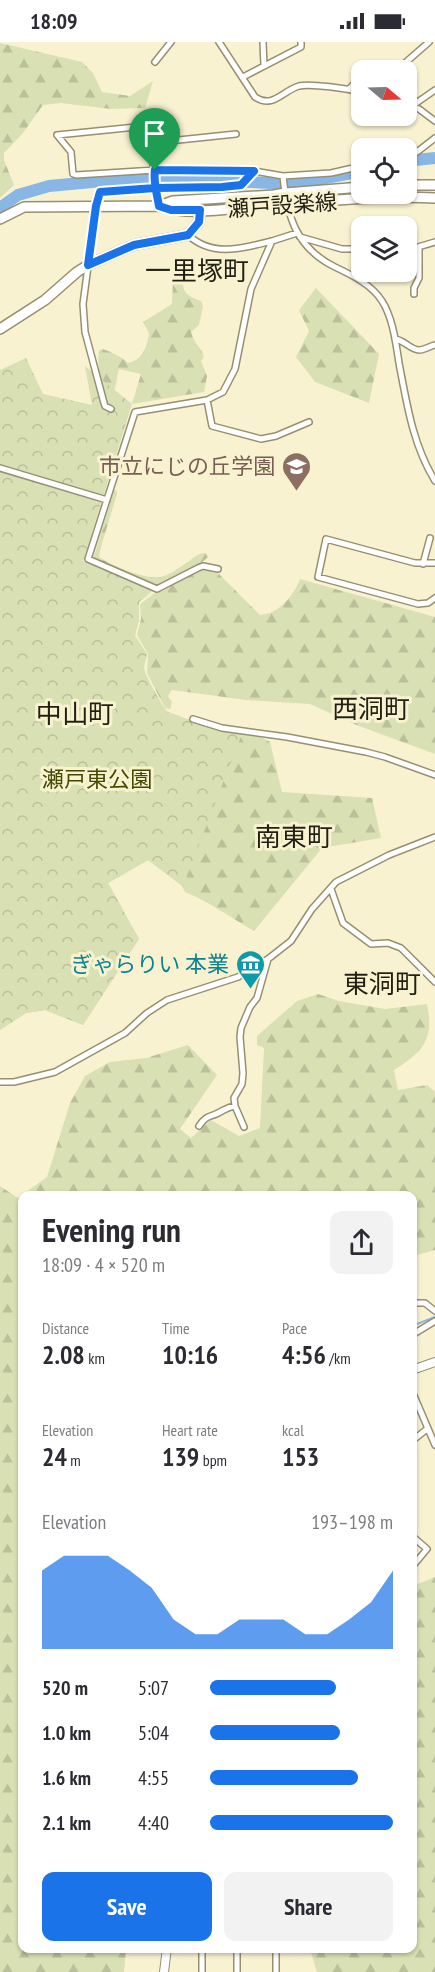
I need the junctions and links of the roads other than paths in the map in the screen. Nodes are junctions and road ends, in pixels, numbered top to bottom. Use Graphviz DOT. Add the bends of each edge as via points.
graph roads {
  1 [pos="171,42"];
  2 [pos="219,42"];
  3 [pos="226,42"];
  4 [pos="263,42"];
  5 [pos="301,42"];
  6 [pos="429,42"];
  7 [pos="225,51"];
  8 [pos="408,60"];
  9 [pos="155,62"];
  10 [pos="264,66"];
  11 [pos="243,77"];
  12 [pos="349,89"];
  13 [pos="435,90"];
  14 [pos="417,100"];
  15 [pos="417,109"];
  16 [pos="435,121"];
  17 [pos="236,134"];
  18 [pos="435,138"];
  19 [pos="150,143"];
  20 [pos="417,153"];
  21 [pos="351,168"];
  22 [pos="155,171"];
  23 [pos="254,172"];
  24 [pos="283,177"];
  25 [pos="417,185"];
  26 [pos="435,185"];
  27 [pos="155,186"];
  28 [pos="351,188"];
  29 [pos="285,189"];
  30 [pos="435,198"];
  31 [pos="287,204"];
  32 [pos="96,206"];
  33 [pos="159,206"];
  34 [pos="200,210"];
  35 [pos="0,219"];
  36 [pos="188,235"];
  37 [pos="298,235"];
  38 [pos="272,241"];
  39 [pos="435,242"];
  40 [pos="419,247"];
  41 [pos="351,249"];
  42 [pos="88,265"];
  43 [pos="414,294"];
  44 [pos="0,329"];
  45 [pos="395,339"];
  46 [pos="435,345"];
  47 [pos="207,400"];
  48 [pos="111,409"];
  49 [pos="309,422"];
  50 [pos="0,468"];
  51 [pos="435,481"];
  52 [pos="107,500"];
  53 [pos="430,538"];
  54 [pos="435,563"];
  55 [pos="423,564"];
  56 [pos="218,569"];
  57 [pos="435,598"];
  58 [pos="193,719"];
  59 [pos="435,775"];
  60 [pos="435,837"];
  61 [pos="331,889"];
  62 [pos="268,959"];
  63 [pos="435,982"];
  64 [pos="0,1082"];
  65 [pos="235,1106"];
  66 [pos="199,1126"];
  67 [pos="244,1127"];
  68 [pos="417,1303"];
  69 [pos="435,1311"];
  70 [pos="435,1321"];
  71 [pos="417,1332"];
  72 [pos="435,1362"];
  73 [pos="417,1368"];
  74 [pos="417,1404"];
  75 [pos="427,1429"];
  76 [pos="417,1437"];
  77 [pos="435,1445"];
  78 [pos="417,1540"];
  79 [pos="417,1561"];
  80 [pos="166,1953"];
  81 [pos="202,1953"];
  82 [pos="237,1953"];
  83 [pos="276,1953"];
  84 [pos="164,1972"];
  85 [pos="202,1972"];
  86 [pos="237,1972"];
  87 [pos="276,1972"];
  1 -- 9 [label="street"];
  2 -- 7 [label="street"];
  3 -- 7 [label="street"];
  4 -- 10 [label="street"];
  5 -- 10 [label="street" via="301,47"];
  6 -- 8 [label="street"];
  7 -- 11 [label="street"];
  10 -- 11 [label="street"];
  11 -- 12 [label="street" via="255,97 263,102 272,102 304,86"];
  13 -- 14 [label="street"];
  15 -- 16 [label="street"];
  17 -- 19 [label="street"];
  18 -- 20 [label="street"];
  19 -- 22 [label="street"];
  19 -- 22 [label="street" via="146,126 57,135 71,152 73,174"];
  21 -- 24 [label="street"];
  22 -- 23 [label="street"];
  22 -- 27 [label="street"];
  23 -- 24 [label="street"];
  23 -- 27 [label="street" via="241,185"];
  24 -- 29 [label="street"];
  25 -- 26 [label="main road"];
  27 -- 32 [label="street" via="100,192"];
  27 -- 33 [label="street"];
  28 -- 29 [label="main road, 瀬戸設楽線"];
  29 -- 31 [label="street"];
  29 -- 33 [label="main road, 瀬戸設楽線" via="274,195 173,201"];
  30 -- 31 [label="main road, 瀬戸設楽線"];
  31 -- 34 [label="main road, 瀬戸設楽線"];
  31 -- 37 [label="street"];
  32 -- 33 [label="main road, 瀬戸設楽線"];
  32 -- 35 [label="main road, 瀬戸設楽線" via="24,207"];
  32 -- 42 [label="street"];
  33 -- 34 [label="main road, 瀬戸設楽線"];
  34 -- 36 [label="main road, 瀬戸設楽線" via="199,222"];
  36 -- 38 [label="street" via="224,251"];
  36 -- 42 [label="main road" via="134,245"];
  37 -- 38 [label="street"];
  37 -- 41 [label="street"];
  37 -- 45 [label="street" via="321,259 376,293 386,308"];
  38 -- 47 [label="street" via="251,289 235,369 224,392"];
  39 -- 40 [label="street"];
  40 -- 43 [label="street" via="419,278"];
  42 -- 44 [label="main road" via="45,300"];
  42 -- 48 [label="street" via="82,304 84,330 105,406"];
  45 -- 46 [label="street" via="416,350"];
  45 -- 51 [label="street" via="410,425"];
  47 -- 49 [label="street" via="212,426 261,438"];
  47 -- 52 [label="street" via="135,412"];
  50 -- 52 [label="street"];
  52 -- 56 [label="street" via="88,559 158,589 203,566"];
  53 -- 55 [label="street"];
  54 -- 55 [label="street"];
  55 -- 57 [label="street" via="326,539 318,577 418,604"];
  58 -- 59 [label="street" via="222,728 366,752"];
  60 -- 61 [label="street" via="363,868 336,882"];
  61 -- 62 [label="street" via="291,941"];
  61 -- 63 [label="street" via="343,923 371,944 388,943 401,948"];
  62 -- 64 [label="street" via="238,977 167,1000 125,1033 55,1072"];
  62 -- 65 [label="street" via="257,998 241,1028 243,1073"];
  65 -- 66 [label="street" via="208,1115"];
  65 -- 67 [label="street"];
  68 -- 69 [label="street"];
  70 -- 71 [label="street"];
  72 -- 73 [label="main road"];
  74 -- 75 [label="street"];
  75 -- 76 [label="street"];
  75 -- 77 [label="street"];
  78 -- 79 [label="street" via="428,1549"];
  80 -- 84 [label="main road"];
  81 -- 85 [label="street"];
  82 -- 86 [label="street"];
  83 -- 87 [label="street"];
}
